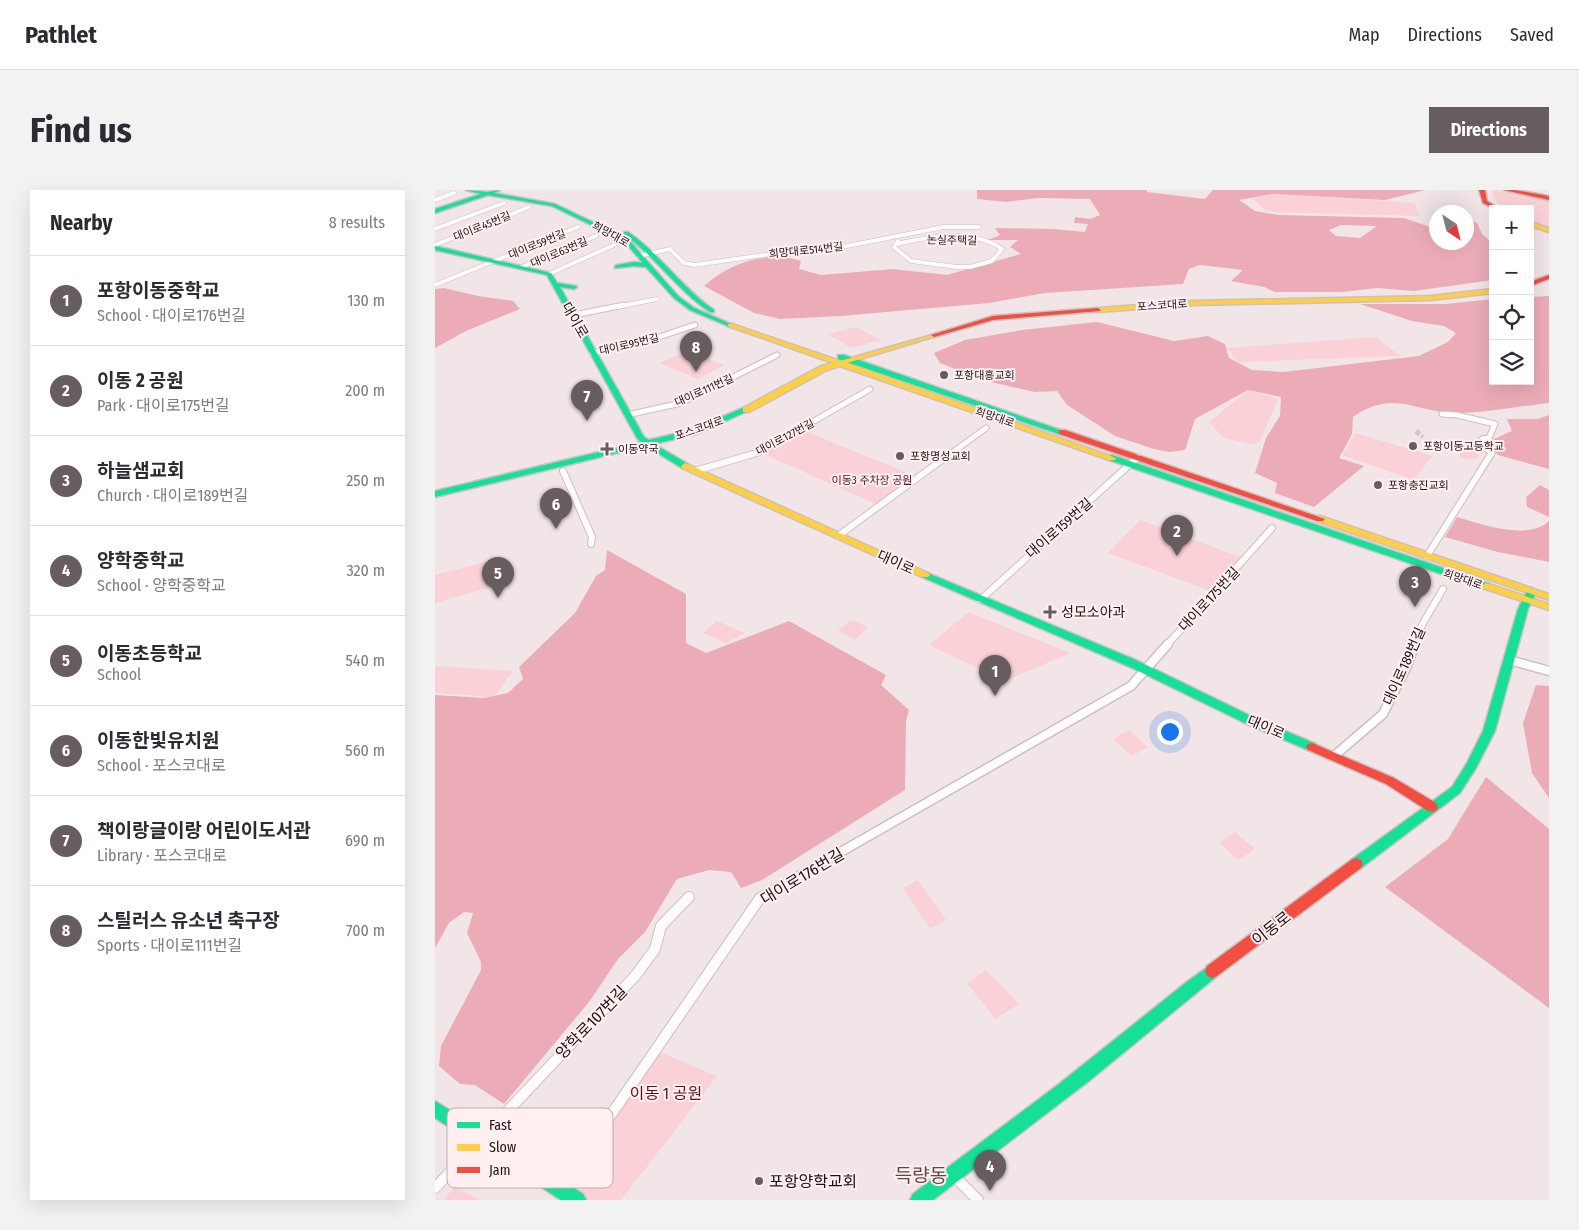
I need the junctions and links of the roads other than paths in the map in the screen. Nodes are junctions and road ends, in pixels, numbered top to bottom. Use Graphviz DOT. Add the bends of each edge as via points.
graph roads {
  1 [pos="469,190"];
  2 [pos="1482,190"];
  3 [pos="1507,190"];
  4 [pos="492,192"];
  5 [pos="454,193"];
  6 [pos="1549,198"];
  7 [pos="435,200"];
  8 [pos="505,203"];
  9 [pos="1491,205"];
  10 [pos="529,207"];
  11 [pos="435,212"];
  12 [pos="435,217"];
  13 [pos="1534,225"];
  14 [pos="578,227"];
  15 [pos="979,227"];
  16 [pos="435,229"];
  17 [pos="1549,230"];
  18 [pos="596,236"];
  19 [pos="890,236"];
  20 [pos="897,243"];
  21 [pos="614,245"];
  22 [pos="435,246"];
  23 [pos="652,254"];
  24 [pos="495,261"];
  25 [pos="643,261"];
  26 [pos="617,266"];
  27 [pos="522,267"];
  28 [pos="549,274"];
  29 [pos="1549,277"];
  30 [pos="1534,283"];
  31 [pos="435,285"];
  32 [pos="556,285"];
  33 [pos="574,287"];
  34 [pos="1489,291"];
  35 [pos="657,299"];
  36 [pos="574,316"];
  37 [pos="695,325"];
  38 [pos="593,352"];
  39 [pos="777,355"];
  40 [pos="849,359"];
  41 [pos="837,364"];
  42 [pos="871,389"];
  43 [pos="1442,414"];
  44 [pos="627,415"];
  45 [pos="986,428"];
  46 [pos="1090,446"];
  47 [pos="652,447"];
  48 [pos="1134,461"];
  49 [pos="695,471"];
  50 [pos="563,472"];
  51 [pos="1168,472"];
  52 [pos="513,480"];
  53 [pos="435,494"];
  54 [pos="435,501"];
  55 [pos="1272,528"];
  56 [pos="838,536"];
  57 [pos="591,544"];
  58 [pos="1427,556"];
  59 [pos="1443,589"];
  60 [pos="1529,596"];
  61 [pos="1549,597"];
  62 [pos="980,600"];
  63 [pos="1549,607"];
  64 [pos="1509,660"];
  65 [pos="1146,670"];
  66 [pos="1549,671"];
  67 [pos="1334,756"];
  68 [pos="1432,807"];
  69 [pos="689,897"];
  70 [pos="510,1108"];
  71 [pos="435,1109"];
  72 [pos="613,1112"];
  73 [pos="447,1117"];
  74 [pos="951,1173"];
  75 [pos="447,1175"];
  76 [pos="435,1188"];
  77 [pos="557,1189"];
  78 [pos="577,1200"];
  79 [pos="919,1200"];
  80 [pos="978,1200"];
  1 -- 4 [label="main road, 희망대로"];
  2 -- 9 [label="main road" via="1485,202"];
  3 -- 6 [label="main road"];
  4 -- 11 [label="main road"];
  4 -- 12 [label="main road"];
  4 -- 23 [label="main road, 희망대로" via="558,202 576,208 640,241"];
  4 -- 25 [label="main road, 희망대로" via="559,207 626,240"];
  5 -- 7 [label="street"];
  8 -- 16 [label="street"];
  10 -- 22 [label="street, 대이로45번길"];
  13 -- 17 [label="main road"];
  14 -- 24 [label="street, 대이로59번길"];
  15 -- 19 [label="street, 희망대로514번길" via="944,227"];
  18 -- 27 [label="street, 대이로63번길"];
  19 -- 20 [label="street"];
  19 -- 23 [label="street, 희망대로514번길" via="847,246 695,265 684,263 670,249"];
  20 -- 20 [label="street, 논실주택길" via="894,247 911,261 957,267 986,263 1002,249 973,238 930,238"];
  21 -- 28 [label="street"];
  22 -- 24 [label="main road"];
  23 -- 25 [label="street, 희망대로514번길"];
  23 -- 40 [label="main road, 희망대로" via="700,304 713,312"];
  24 -- 27 [label="main road"];
  24 -- 31 [label="street, 대이로59번길"];
  25 -- 26 [label="main road"];
  25 -- 41 [label="main road, 희망대로" via="692,309"];
  27 -- 28 [label="main road"];
  28 -- 32 [label="main road, 대이로"];
  29 -- 30 [label="main road"];
  32 -- 33 [label="main road"];
  32 -- 36 [label="main road, 대이로"];
  34 -- 40 [label="main road, 포스코대로" via="1431,298 1193,303 999,317"];
  35 -- 36 [label="street"];
  36 -- 38 [label="main road, 대이로"];
  37 -- 38 [label="street, 대이로95번길" via="657,338"];
  38 -- 44 [label="main road, 대이로"];
  39 -- 44 [label="street, 대이로111번길" via="681,402"];
  40 -- 41 [label="main road, 포스코대로"];
  40 -- 46 [label="main road, 희망대로"];
  41 -- 46 [label="main road, 희망대로"];
  41 -- 47 [label="main road, 포스코대로" via="723,421"];
  42 -- 49 [label="street, 대이로127번길" via="760,452"];
  43 -- 58 [label="street" via="1495,424 1489,438 1482,438 1478,443 1492,453"];
  44 -- 47 [label="main road, 대이로" via="641,438"];
  45 -- 56 [label="street"];
  46 -- 48 [label="main road, 희망대로"];
  47 -- 49 [label="main road, 대이로"];
  47 -- 50 [label="main road, 포스코대로"];
  47 -- 52 [label="main road, 포스코대로"];
  48 -- 51 [label="main road, 희망대로"];
  48 -- 62 [label="street, 대이로159번길"];
  49 -- 56 [label="main road, 대이로"];
  50 -- 52 [label="main road, 포스코대로"];
  50 -- 57 [label="street" via="592,538"];
  51 -- 58 [label="main road, 희망대로"];
  51 -- 60 [label="main road, 희망대로"];
  52 -- 53 [label="main road, 포스코대로"];
  52 -- 54 [label="main road, 포스코대로"];
  55 -- 65 [label="street, 대이로175번길"];
  56 -- 62 [label="main road, 대이로"];
  58 -- 60 [label="main road, 희망대로"];
  59 -- 67 [label="street, 대이로189번길" via="1422,625 1407,666 1383,714"];
  60 -- 61 [label="main road, 희망대로"];
  60 -- 63 [label="main road, 희망대로"];
  60 -- 64 [label="main road, 이동로"];
  62 -- 65 [label="main road, 대이로"];
  64 -- 66 [label="street"];
  64 -- 68 [label="main road, 이동로" via="1489,732 1472,765 1456,790"];
  65 -- 67 [label="main road, 대이로" via="1251,721"];
  65 -- 72 [label="street, 대이로176번길" via="1131,686 1115,696 760,898"];
  67 -- 68 [label="main road, 대이로" via="1399,786"];
  68 -- 74 [label="main road, 이동로" via="1173,1000 1065,1090"];
  69 -- 70 [label="street, 양학로107번길" via="661,926 655,949 636,976"];
  71 -- 73 [label="main road"];
  74 -- 79 [label="main road, 이동로"];
  74 -- 80 [label="street"];
  75 -- 76 [label="street, 양학로107번길"];
  77 -- 78 [label="main road"];
}
